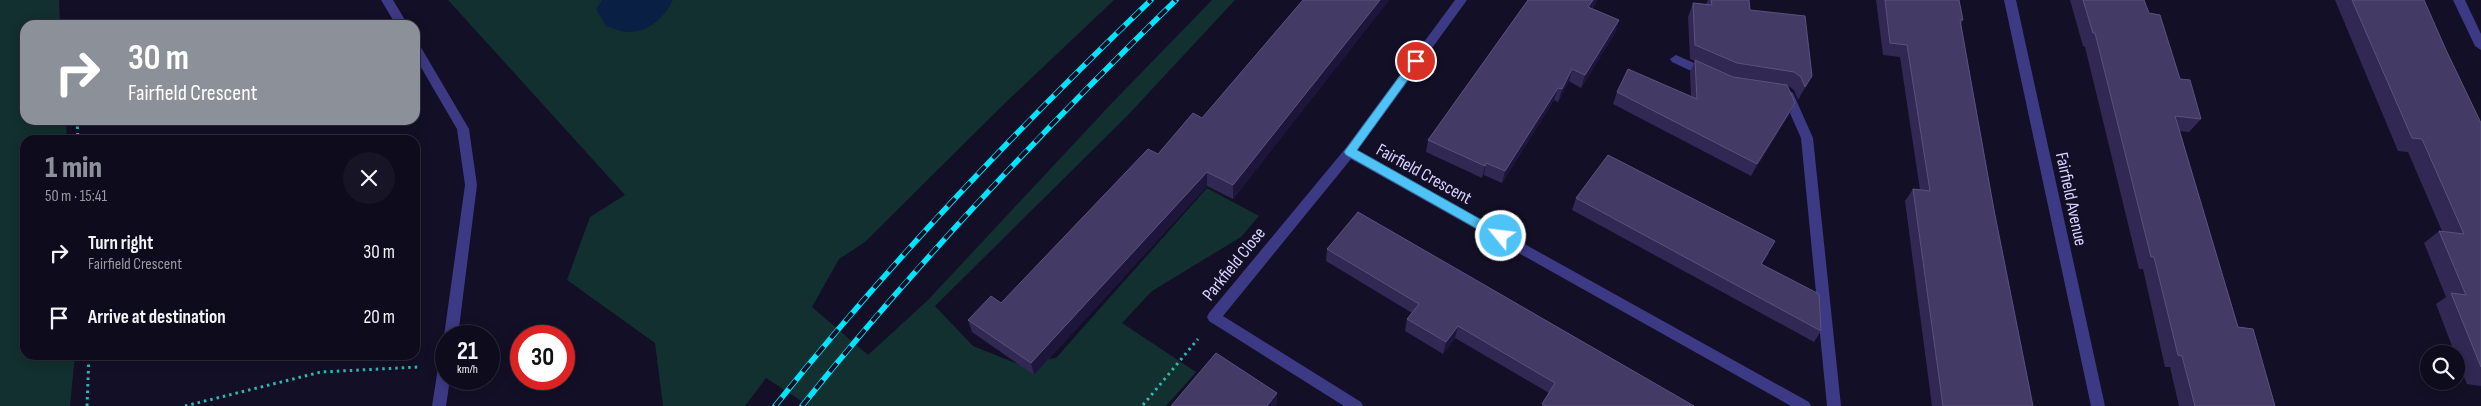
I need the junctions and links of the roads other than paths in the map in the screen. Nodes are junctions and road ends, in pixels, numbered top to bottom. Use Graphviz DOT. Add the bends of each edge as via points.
graph roads {
  1 [pos="387,0"];
  2 [pos="1461,0"];
  3 [pos="2010,0"];
  4 [pos="2459,0"];
  5 [pos="399,20"];
  6 [pos="2481,46"];
  7 [pos="420,55"];
  8 [pos="1676,59"];
  9 [pos="1720,79"];
  10 [pos="1776,90"];
  11 [pos="1350,152"];
  12 [pos="452,325"];
  13 [pos="442,390"];
  14 [pos="439,406"];
  15 [pos="1356,406"];
  16 [pos="1804,406"];
  17 [pos="1834,406"];
  18 [pos="2098,406"];
  1 -- 5 [label="street"];
  2 -- 11 [label="street, Fairfield Crescent"];
  3 -- 18 [label="street, Fairfield Avenue"];
  4 -- 6 [label="street"];
  7 -- 12 [label="street" via="464,129 471,185"];
  8 -- 9 [label="street"];
  10 -- 17 [label="street" via="1786,91 1807,138"];
  11 -- 15 [label="street, Parkfield Close" via="1214,316"];
  11 -- 16 [label="street, Fairfield Crescent"];
  13 -- 14 [label="street"];
}
